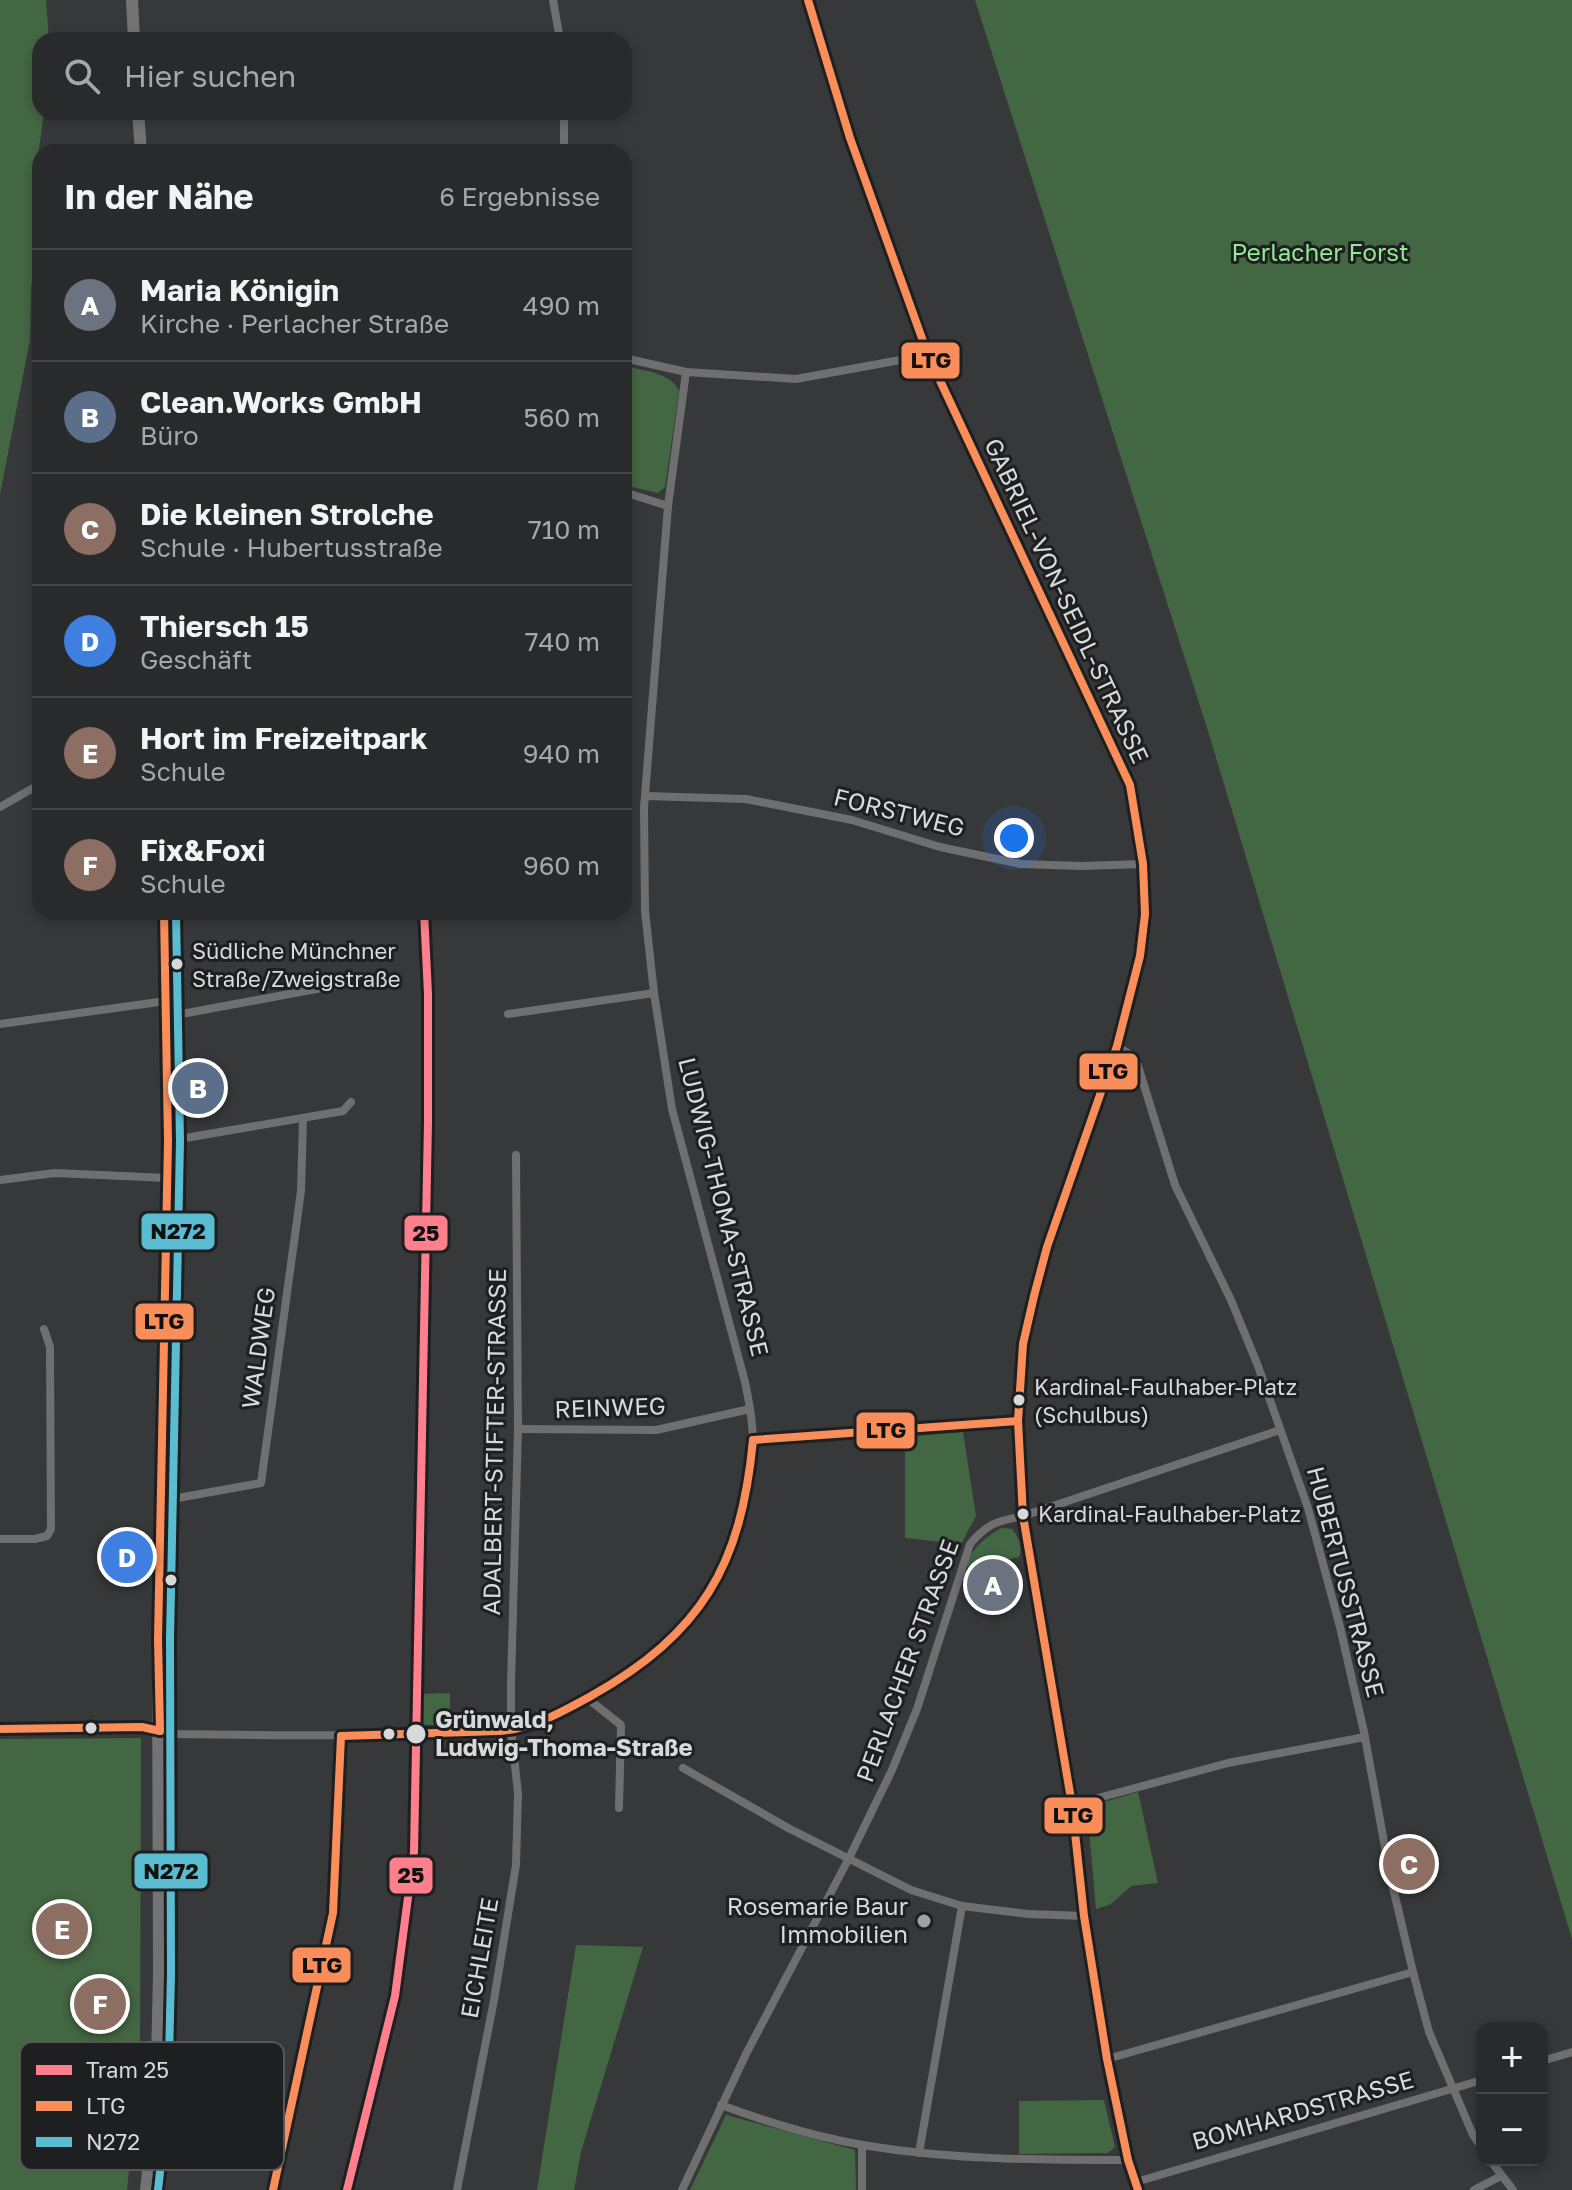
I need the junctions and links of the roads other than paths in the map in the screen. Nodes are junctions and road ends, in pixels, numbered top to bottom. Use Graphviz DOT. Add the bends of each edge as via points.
graph roads {
  1 [pos="132,0"];
  2 [pos="553,0"];
  3 [pos="808,0"];
  4 [pos="134,32"];
  5 [pos="559,32"];
  6 [pos="139,120"];
  7 [pos="564,120"];
  8 [pos="140,144"];
  9 [pos="564,144"];
  10 [pos="928,355"];
  11 [pos="632,360"];
  12 [pos="686,372"];
  13 [pos="632,495"];
  14 [pos="668,506"];
  15 [pos="32,789"];
  16 [pos="645,796"];
  17 [pos="0,807"];
  18 [pos="1143,864"];
  19 [pos="164,920"];
  20 [pos="348,983"];
  21 [pos="654,993"];
  22 [pos="166,1001"];
  23 [pos="508,1014"];
  24 [pos="166,1017"];
  25 [pos="0,1024"];
  26 [pos="1117,1046"];
  27 [pos="351,1102"];
  28 [pos="303,1118"];
  29 [pos="168,1141"];
  30 [pos="516,1155"];
  31 [pos="167,1178"];
  32 [pos="0,1180"];
  33 [pos="44,1329"];
  34 [pos="750,1409"];
  35 [pos="1018,1421"];
  36 [pos="518,1429"];
  37 [pos="1280,1430"];
  38 [pos="753,1440"];
  39 [pos="161,1501"];
  40 [pos="1023,1516"];
  41 [pos="0,1539"];
  42 [pos="587,1698"];
  43 [pos="0,1729"];
  44 [pos="511,1730"];
  45 [pos="160,1731"];
  46 [pos="341,1736"];
  47 [pos="1365,1737"];
  48 [pos="683,1768"];
  49 [pos="1072,1805"];
  50 [pos="619,1808"];
  51 [pos="849,1858"];
  52 [pos="962,1906"];
  53 [pos="1084,1916"];
  54 [pos="1413,1972"];
  55 [pos="157,2042"];
  56 [pos="1572,2052"];
  57 [pos="1107,2059"];
  58 [pos="1548,2059"];
  59 [pos="1476,2082"];
  60 [pos="1453,2088"];
  61 [pos="721,2105"];
  62 [pos="284,2136"];
  63 [pos="1476,2139"];
  64 [pos="862,2145"];
  65 [pos="919,2153"];
  66 [pos="1128,2160"];
  67 [pos="1494,2166"];
  68 [pos="149,2170"];
  69 [pos="277,2170"];
  70 [pos="1501,2176"];
  71 [pos="1137,2186"];
  72 [pos="146,2190"];
  73 [pos="273,2190"];
  74 [pos="457,2190"];
  75 [pos="682,2190"];
  76 [pos="862,2190"];
  77 [pos="1474,2190"];
  78 [pos="1513,2190"];
  1 -- 4 [label="main road"];
  2 -- 5 [label="street"];
  3 -- 10 [label="street, GABRIEL-VON-SEIDL-STRASSE" via="850,138"];
  6 -- 8 [label="main road"];
  7 -- 9 [label="street"];
  10 -- 12 [label="street" via="796,379"];
  10 -- 18 [label="street, GABRIEL-VON-SEIDL-STRASSE" via="1130,785"];
  11 -- 12 [label="street"];
  12 -- 14 [label="street, LUDWIG-THOMA-STRASSE"];
  13 -- 14 [label="street"];
  14 -- 16 [label="street, LUDWIG-THOMA-STRASSE"];
  15 -- 17 [label="street"];
  16 -- 18 [label="street, FORSTWEG" via="746,799 1021,864"];
  16 -- 21 [label="street, LUDWIG-THOMA-STRASSE" via="645,911"];
  18 -- 26 [label="street, GABRIEL-VON-SEIDL-STRASSE" via="1140,956"];
  19 -- 22 [label="main road"];
  20 -- 24 [label="street"];
  21 -- 23 [label="street"];
  21 -- 34 [label="street, LUDWIG-THOMA-STRASSE" via="672,1109"];
  22 -- 24 [label="main road"];
  22 -- 25 [label="street"];
  24 -- 29 [label="main road"];
  26 -- 35 [label="street, GABRIEL-VON-SEIDL-STRASSE" via="1037,1284 1023,1344"];
  26 -- 37 [label="street, HUBERTUSSTRASSE" via="1138,1066 1175,1185 1231,1300"];
  27 -- 28 [label="street" via="343,1111"];
  28 -- 29 [label="street"];
  28 -- 39 [label="street, WALDWEG" via="301,1191 261,1483"];
  29 -- 31 [label="main road"];
  30 -- 36 [label="street, ADALBERT-STIFTER-STRASSE"];
  31 -- 32 [label="street" via="55,1173"];
  31 -- 39 [label="main road"];
  33 -- 41 [label="street" via="50,1347 51,1529 35,1539"];
  34 -- 36 [label="street, REINWEG" via="656,1430"];
  34 -- 38 [label="street, LUDWIG-THOMA-STRASSE"];
  35 -- 38 [label="street"];
  35 -- 40 [label="street, GABRIEL-VON-SEIDL-STRASSE"];
  36 -- 44 [label="street, ADALBERT-STIFTER-STRASSE"];
  37 -- 40 [label="street, PERLACHER STRASSE"];
  37 -- 47 [label="street, HUBERTUSSTRASSE" via="1308,1508"];
  38 -- 42 [label="street, LUDWIG-THOMA-STRASSE" via="739,1534 707,1598 658,1652"];
  39 -- 45 [label="main road"];
  40 -- 49 [label="street, GABRIEL-VON-SEIDL-STRASSE"];
  40 -- 51 [label="street, PERLACHER STRASSE" via="985,1527 970,1544 917,1709"];
  42 -- 44 [label="street, LUDWIG-THOMA-STRASSE" via="553,1717"];
  42 -- 50 [label="street" via="621,1725"];
  43 -- 45 [label="street, LUDWIG-THOMA-STRASSE"];
  44 -- 46 [label="street, LUDWIG-THOMA-STRASSE"];
  44 -- 74 [label="street, EICHLEITE" via="518,1793 516,1865"];
  45 -- 46 [label="street, LUDWIG-THOMA-STRASSE"];
  45 -- 55 [label="main road"];
  46 -- 62 [label="street" via="333,1913"];
  47 -- 49 [label="street" via="1228,1763"];
  47 -- 54 [label="street, HUBERTUSSTRASSE"];
  48 -- 51 [label="street"];
  49 -- 53 [label="street, GABRIEL-VON-SEIDL-STRASSE"];
  51 -- 52 [label="street" via="911,1890"];
  51 -- 61 [label="street, PERLACHER STRASSE"];
  52 -- 53 [label="street"];
  52 -- 65 [label="street"];
  53 -- 57 [label="street, GABRIEL-VON-SEIDL-STRASSE"];
  54 -- 57 [label="street"];
  54 -- 60 [label="street, HUBERTUSSTRASSE" via="1429,2032"];
  56 -- 58 [label="street"];
  57 -- 66 [label="street, GABRIEL-VON-SEIDL-STRASSE"];
  59 -- 60 [label="street, BOMHARDSTRASSE"];
  60 -- 63 [label="street, HUBERTUSSTRASSE"];
  60 -- 71 [label="street, BOMHARDSTRASSE"];
  61 -- 64 [label="street"];
  61 -- 75 [label="street, PERLACHER STRASSE"];
  64 -- 65 [label="street"];
  64 -- 76 [label="street"];
  65 -- 66 [label="street"];
  66 -- 71 [label="street, GABRIEL-VON-SEIDL-STRASSE"];
  67 -- 70 [label="street"];
  68 -- 72 [label="main road"];
  69 -- 73 [label="street"];
  70 -- 77 [label="street"];
  70 -- 78 [label="street"];
}
